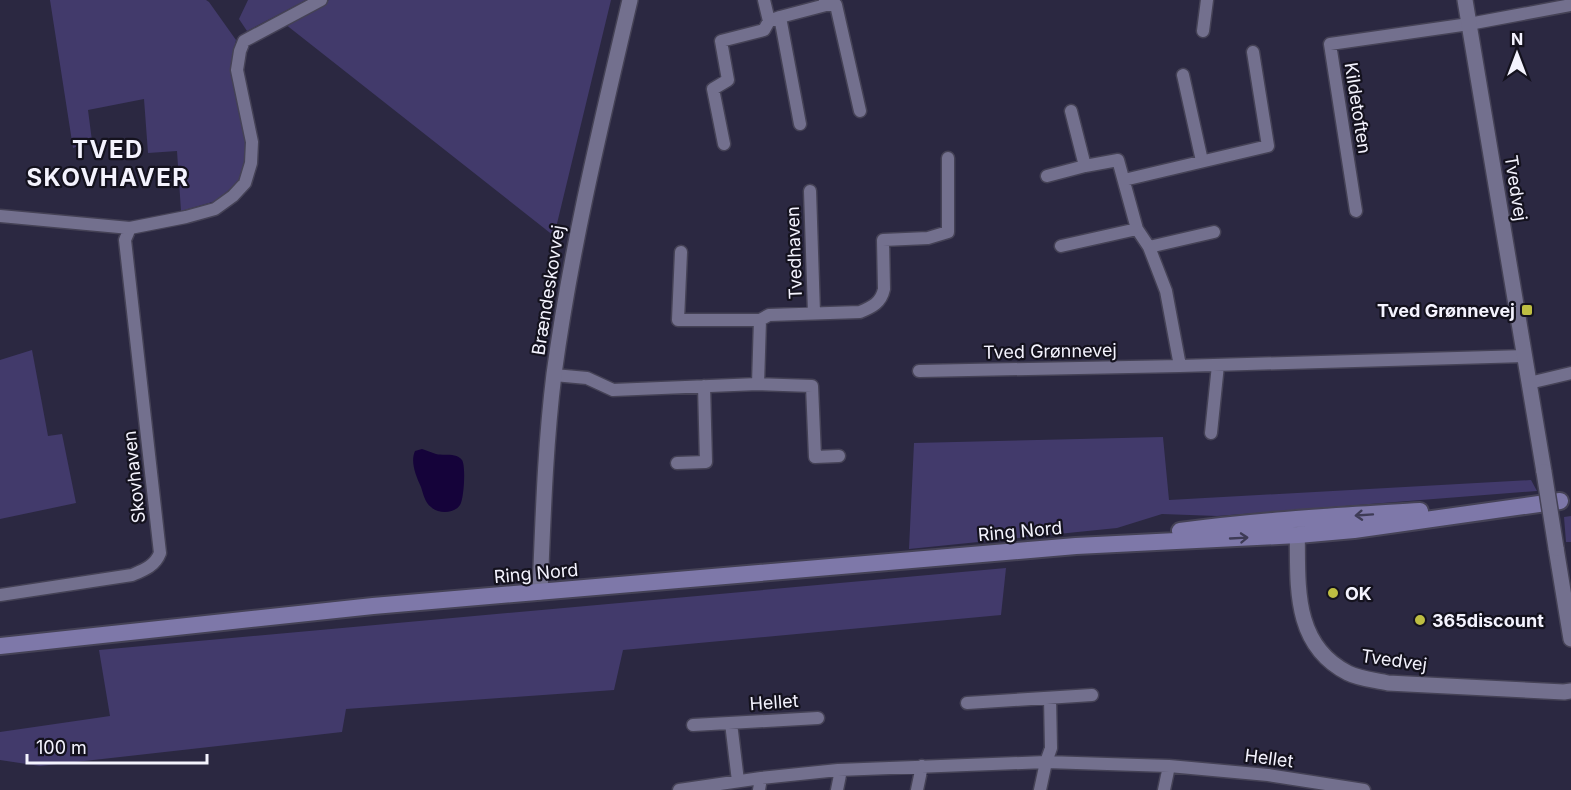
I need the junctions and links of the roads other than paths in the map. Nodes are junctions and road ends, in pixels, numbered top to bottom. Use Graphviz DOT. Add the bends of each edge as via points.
graph roads {
  1 [pos="321,0"];
  2 [pos="630,0"];
  3 [pos="764,0"];
  4 [pos="1207,0"];
  5 [pos="1465,0"];
  6 [pos="825,3"];
  7 [pos="1571,5"];
  8 [pos="774,19"];
  9 [pos="1469,24"];
  10 [pos="1203,31"];
  11 [pos="1253,52"];
  12 [pos="1183,75"];
  13 [pos="860,111"];
  14 [pos="1071,111"];
  15 [pos="800,124"];
  16 [pos="724,144"];
  17 [pos="948,158"];
  18 [pos="1202,161"];
  19 [pos="1085,166"];
  20 [pos="1047,176"];
  21 [pos="1124,180"];
  22 [pos="810,191"];
  23 [pos="1356,211"];
  24 [pos="0,216"];
  25 [pos="130,228"];
  26 [pos="1137,229"];
  27 [pos="1214,232"];
  28 [pos="1061,246"];
  29 [pos="1149,246"];
  30 [pos="681,252"];
  31 [pos="814,313"];
  32 [pos="760,320"];
  33 [pos="1525,356"];
  34 [pos="1218,365"];
  35 [pos="1180,366"];
  36 [pos="919,371"];
  37 [pos="1571,373"];
  38 [pos="554,375"];
  39 [pos="1529,383"];
  40 [pos="758,384"];
  41 [pos="704,387"];
  42 [pos="1211,433"];
  43 [pos="839,456"];
  44 [pos="677,463"];
  45 [pos="1565,501"];
  46 [pos="1297,527"];
  47 [pos="540,592"];
  48 [pos="0,595"];
  49 [pos="1571,639"];
  50 [pos="0,646"];
  51 [pos="1571,691"];
  52 [pos="1092,695"];
  53 [pos="1050,698"];
  54 [pos="967,703"];
  55 [pos="819,718"];
  56 [pos="731,723"];
  57 [pos="693,726"];
  58 [pos="1046,762"];
  59 [pos="922,766"];
  60 [pos="1169,766"];
  61 [pos="841,770"];
  62 [pos="738,781"];
  63 [pos="760,784"];
  64 [pos="679,790"];
  65 [pos="837,790"];
  66 [pos="917,790"];
  67 [pos="1040,790"];
  68 [pos="1164,790"];
  69 [pos="1364,790"];
  1 -- 25 [label="street" via="244,41 237,69 252,142 246,183 215,209"];
  2 -- 38 [label="street, Brændeskovvej" via="582,205"];
  3 -- 8 [label="street"];
  4 -- 10 [label="street"];
  5 -- 9 [label="street, Tvedvej"];
  6 -- 8 [label="street"];
  6 -- 13 [label="street" via="836,5"];
  7 -- 9 [label="street"];
  8 -- 15 [label="street"];
  8 -- 16 [label="street" via="764,30 721,41 728,80 713,89"];
  9 -- 23 [label="street, Kildetoften" via="1330,44"];
  9 -- 33 [label="street, Tvedvej"];
  11 -- 18 [label="street" via="1268,146"];
  12 -- 18 [label="street"];
  14 -- 19 [label="street"];
  17 -- 31 [label="street, Tvedhaven" via="948,232 928,238 884,240 884,289 879,301 860,312"];
  18 -- 21 [label="street"];
  19 -- 20 [label="street"];
  19 -- 21 [label="street" via="1118,160"];
  21 -- 26 [label="street"];
  22 -- 31 [label="street, Tvedhaven"];
  24 -- 25 [label="street"];
  25 -- 48 [label="street, Skovhaven" via="125,240 126,256 160,553 151,566 132,575"];
  26 -- 28 [label="street"];
  26 -- 29 [label="street"];
  27 -- 29 [label="street"];
  29 -- 35 [label="street" via="1166,291"];
  30 -- 32 [label="street, Tvedhaven" via="678,320"];
  31 -- 32 [label="street, Tvedhaven" via="770,315"];
  32 -- 40 [label="street"];
  33 -- 34 [label="street, Tved Grønnevej"];
  33 -- 39 [label="street, Tvedvej"];
  34 -- 35 [label="street, Tved Grønnevej"];
  34 -- 42 [label="street"];
  35 -- 36 [label="street, Tved Grønnevej"];
  37 -- 39 [label="street"];
  38 -- 41 [label="street" via="587,378 613,390"];
  38 -- 47 [label="street, Brændeskovvej"];
  39 -- 49 [label="street, Tvedvej, bridge"];
  40 -- 41 [label="street"];
  40 -- 43 [label="street" via="812,386 815,457"];
  41 -- 44 [label="street" via="706,462"];
  45 -- 46 [label="main road, Ring Nord" via="1354,530"];
  46 -- 47 [label="main road, Ring Nord" via="1208,527 1076,546"];
  46 -- 51 [label="street, Tvedvej" via="1299,599 1304,624 1323,654 1349,673 1389,683"];
  47 -- 50 [label="main road, Ring Nord"];
  52 -- 53 [label="street"];
  53 -- 54 [label="street"];
  53 -- 58 [label="street" via="1051,748"];
  55 -- 56 [label="street, Hellet"];
  56 -- 57 [label="street, Hellet"];
  56 -- 62 [label="street, Hellet"];
  58 -- 59 [label="street, Hellet"];
  58 -- 60 [label="street, Hellet"];
  58 -- 67 [label="street"];
  59 -- 61 [label="street, Hellet"];
  59 -- 66 [label="street"];
  60 -- 68 [label="street"];
  60 -- 69 [label="street, Hellet" via="1268,775"];
  61 -- 63 [label="street, Hellet"];
  61 -- 65 [label="street"];
  62 -- 63 [label="street, Hellet"];
  62 -- 64 [label="street, Hellet"];
}
